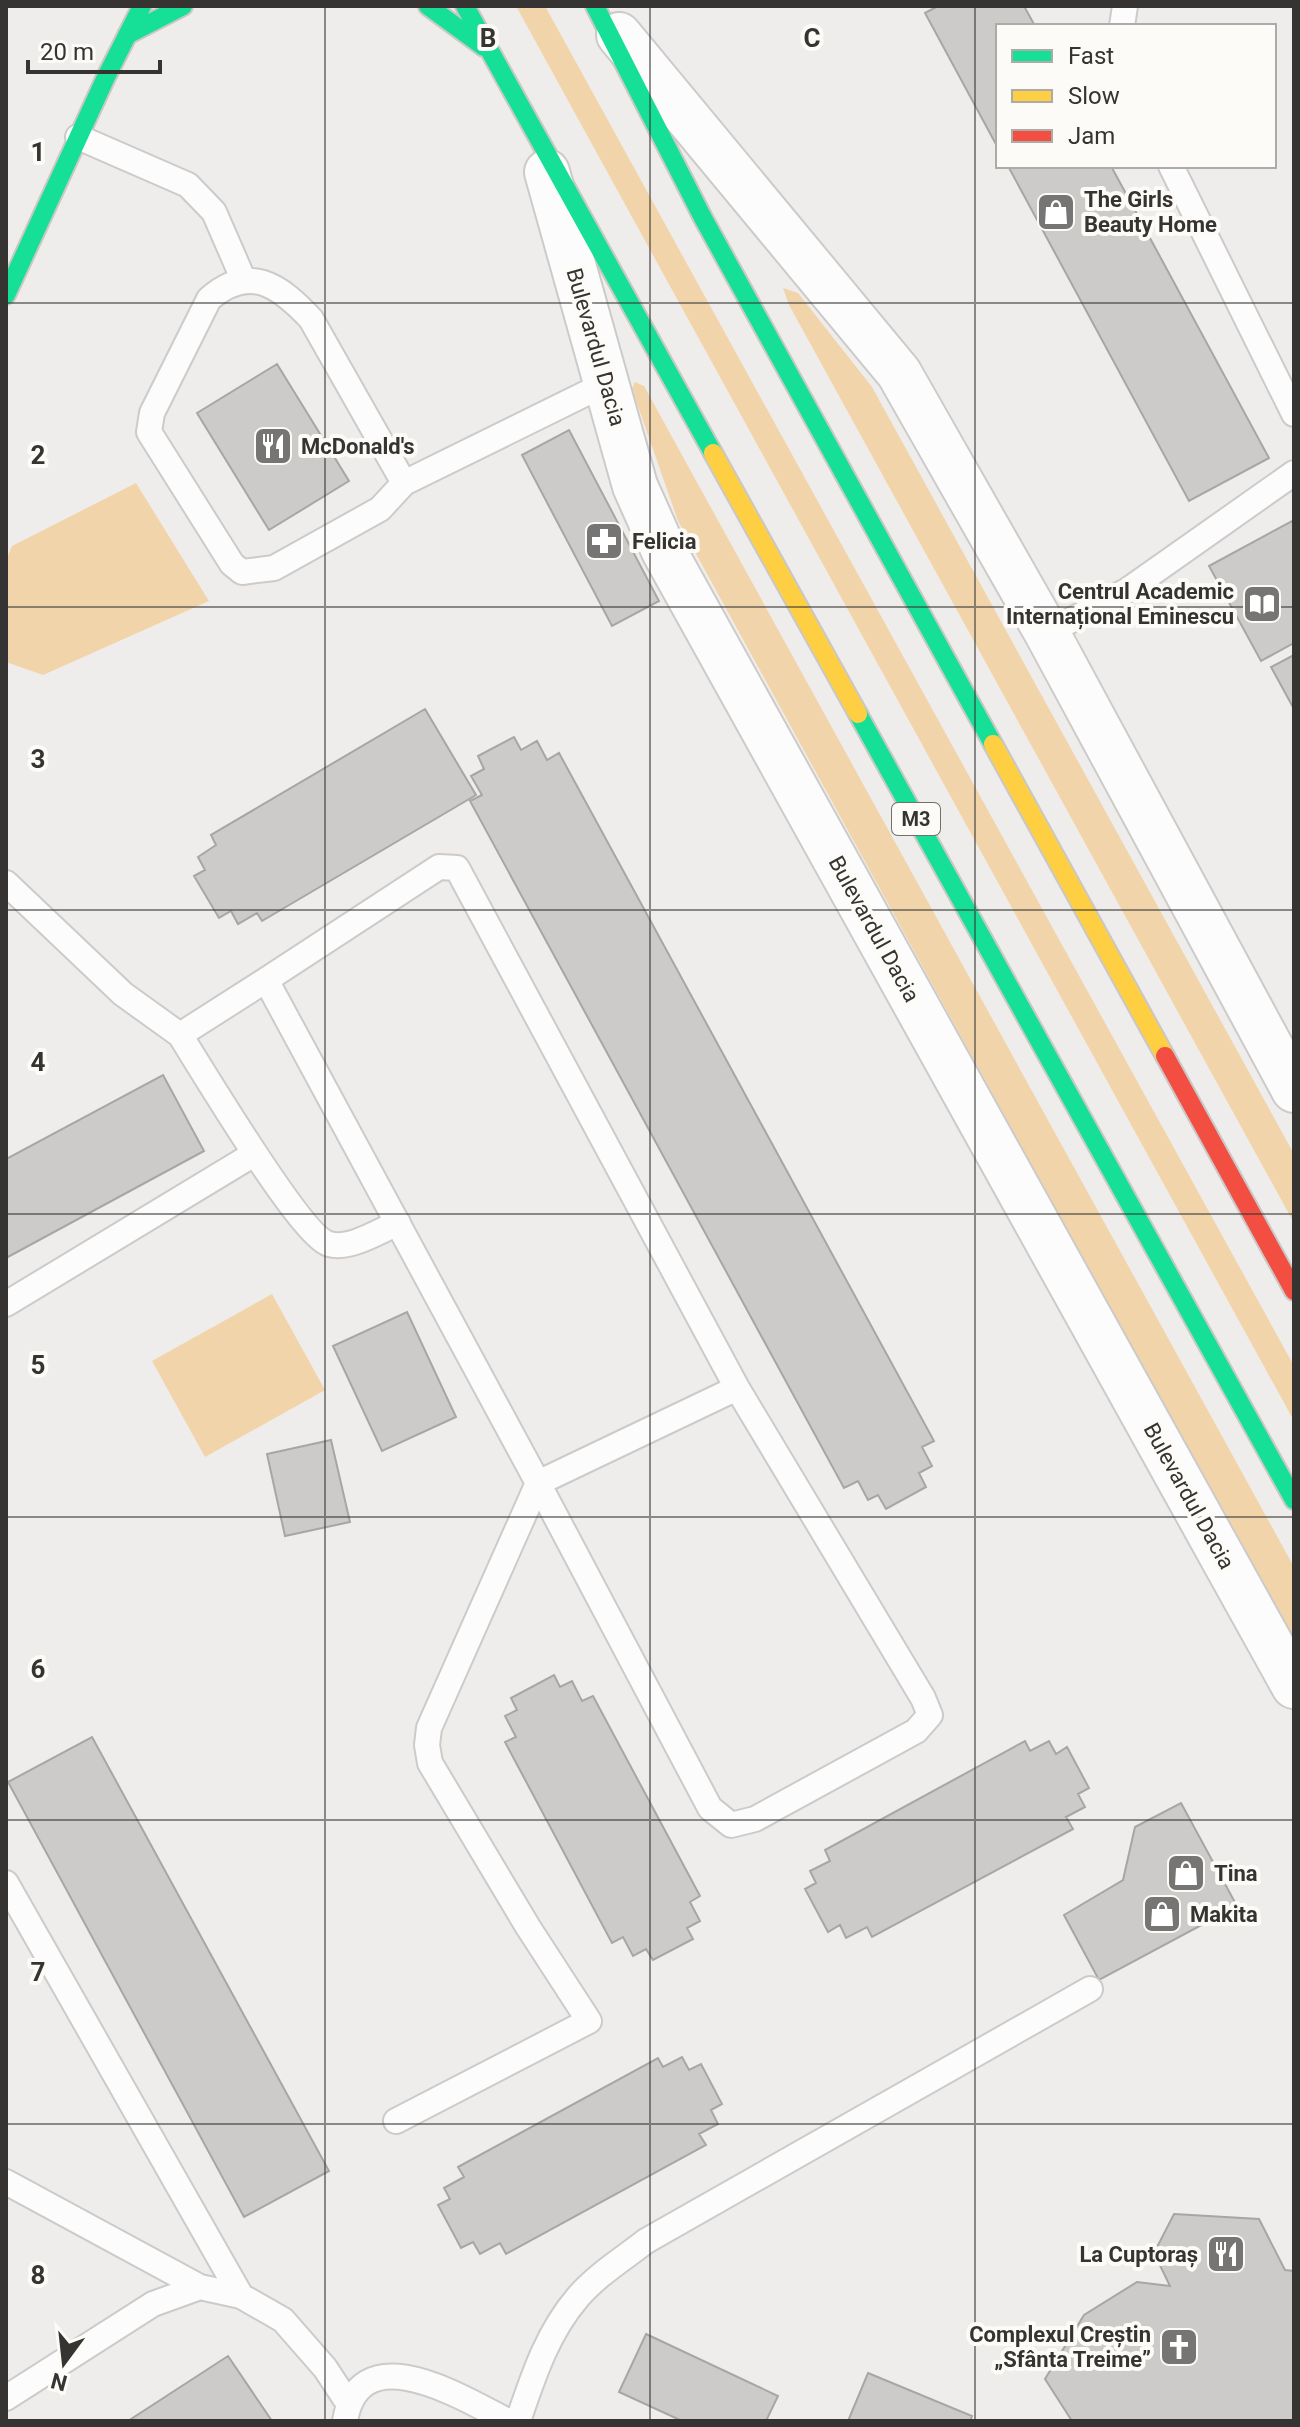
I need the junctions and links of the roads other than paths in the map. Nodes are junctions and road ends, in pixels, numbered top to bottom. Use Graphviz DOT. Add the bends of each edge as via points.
graph roads {
  1 [pos="134,6"];
  2 [pos="142,6"];
  3 [pos="183,6"];
  4 [pos="428,6"];
  5 [pos="465,6"];
  6 [pos="595,6"];
  7 [pos="127,35"];
  8 [pos="489,51"];
  9 [pos="78,137"];
  10 [pos="537,138"];
  11 [pos="1172,168"];
  12 [pos="244,281"];
  13 [pos="6,295"];
  14 [pos="607,383"];
  15 [pos="1294,414"];
  16 [pos="1294,473"];
  17 [pos="404,483"];
  18 [pos="1047,633"];
  19 [pos="6,883"];
  20 [pos="266,980"];
  21 [pos="180,1035"];
  22 [pos="1294,1090"];
  23 [pos="254,1154"];
  24 [pos="398,1223"];
  25 [pos="1294,1291"];
  26 [pos="6,1304"];
  27 [pos="737,1388"];
  28 [pos="538,1483"];
  29 [pos="1294,1500"];
  30 [pos="1294,1686"];
  31 [pos="6,1883"];
  32 [pos="1090,1989"];
  33 [pos="396,2121"];
  34 [pos="6,2182"];
  35 [pos="200,2287"];
  36 [pos="241,2296"];
  37 [pos="6,2398"];
  38 [pos="346,2412"];
  39 [pos="508,2421"];
  40 [pos="518,2421"];
  1 -- 7 [label="main road"];
  2 -- 7 [label="main road"];
  3 -- 7 [label="main road"];
  4 -- 8 [label="main road"];
  5 -- 8 [label="main road, Bulevardul Dacia / M3"];
  6 -- 18 [label="street" via="899,373"];
  6 -- 25 [label="main road" via="711,232"];
  7 -- 9 [label="main road"];
  8 -- 10 [label="main road, Bulevardul Dacia / M3"];
  9 -- 12 [label="lane" via="188,185 214,212"];
  9 -- 13 [label="main road"];
  10 -- 14 [label="street, Bulevardul Dacia"];
  10 -- 29 [label="main road, Bulevardul Dacia / M3"];
  11 -- 15 [label="lane"];
  12 -- 17 [label="lane" via="266,282 291,297 311,319"];
  12 -- 17 [label="lane" via="209,299 152,413 149,432 232,564 242,572 274,568 380,509"];
  14 -- 17 [label="lane"];
  14 -- 30 [label="street, Bulevardul Dacia" via="635,486 664,551"];
  16 -- 18 [label="lane" via="1128,590"];
  18 -- 22 [label="street"];
  19 -- 21 [label="lane" via="123,994"];
  20 -- 21 [label="lane"];
  20 -- 24 [label="lane"];
  20 -- 27 [label="lane" via="439,867 457,868"];
  21 -- 23 [label="lane"];
  23 -- 24 [label="lane" via="325,1244 342,1246"];
  23 -- 26 [label="lane"];
  24 -- 28 [label="lane"];
  27 -- 28 [label="lane"];
  27 -- 28 [label="lane" via="930,1715 916,1731 755,1819 731,1825 710,1808"];
  28 -- 33 [label="lane" via="429,1728 427,1745 430,1763 589,2021"];
  31 -- 36 [label="lane"];
  32 -- 40 [label="lane" via="646,2241 578,2297 555,2329"];
  34 -- 35 [label="lane"];
  35 -- 36 [label="lane"];
  35 -- 37 [label="lane" via="153,2304"];
  36 -- 38 [label="lane" via="283,2320 325,2368"];
  38 -- 39 [label="lane" via="358,2389 402,2376 425,2380"];
}
